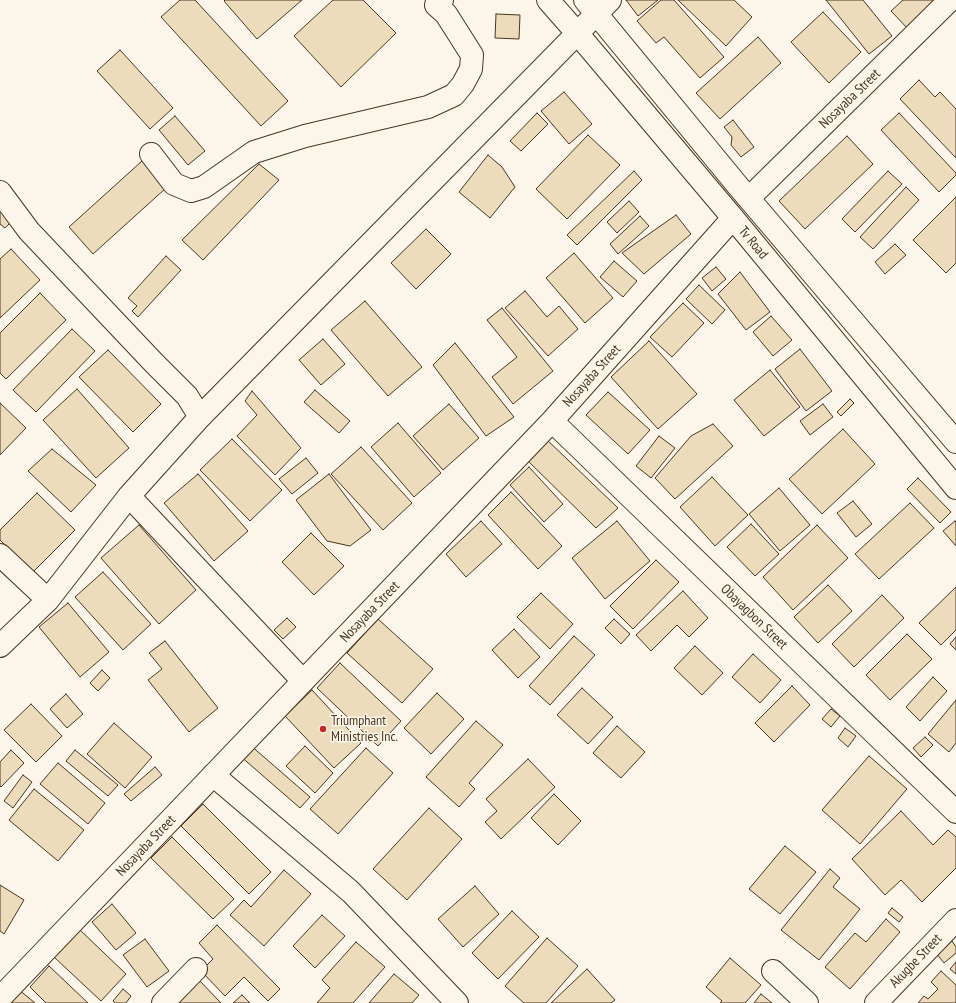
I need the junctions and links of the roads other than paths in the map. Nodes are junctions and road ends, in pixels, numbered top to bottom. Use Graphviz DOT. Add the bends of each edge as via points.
graph roads {
  1 [pos="548,0"];
  2 [pos="950,0"];
  3 [pos="437,2"];
  4 [pos="597,4"];
  5 [pos="577,33"];
  6 [pos="151,154"];
  7 [pos="0,192"];
  8 [pos="749,198"];
  9 [pos="732,218"];
  10 [pos="200,417"];
  11 [pos="552,421"];
  12 [pos="956,442"];
  13 [pos="956,488"];
  14 [pos="129,496"];
  15 [pos="0,555"];
  16 [pos="48,600"];
  17 [pos="0,646"];
  18 [pos="303,681"];
  19 [pos="213,775"];
  20 [pos="956,812"];
  21 [pos="956,920"];
  22 [pos="196,969"];
  23 [pos="773,971"];
  24 [pos="0,998"];
  25 [pos="454,1002"];
  26 [pos="163,1003"];
  27 [pos="807,1003"];
  28 [pos="876,1003"];
  1 -- 5 [label="street, Tv Road"];
  2 -- 8 [label="street, Nosayaba Street"];
  3 -- 6 [label="street" via="472,55 471,69 454,95 428,107 305,136 254,152 204,187 192,191 174,184"];
  4 -- 5 [label="street"];
  4 -- 8 [label="street, Tv Road"];
  5 -- 9 [label="street, Tv Road"];
  5 -- 10 [label="street"];
  7 -- 10 [label="street" via="29,232 187,396"];
  8 -- 12 [label="street, Tv Road"];
  9 -- 11 [label="street, Nosayaba Street"];
  9 -- 13 [label="street, Tv Road"];
  10 -- 14 [label="street"];
  11 -- 18 [label="street, Nosayaba Street"];
  11 -- 20 [label="street, Obayagbon Street"];
  14 -- 16 [label="street"];
  14 -- 18 [label="street"];
  15 -- 16 [label="street"];
  16 -- 17 [label="street"];
  18 -- 19 [label="street, Nosayaba Street"];
  19 -- 24 [label="street, Nosayaba Street"];
  19 -- 25 [label="street" via="351,892"];
  21 -- 28 [label="street, Akugbe Street"];
  22 -- 26 [label="street"];
  23 -- 27 [label="street"];
}
